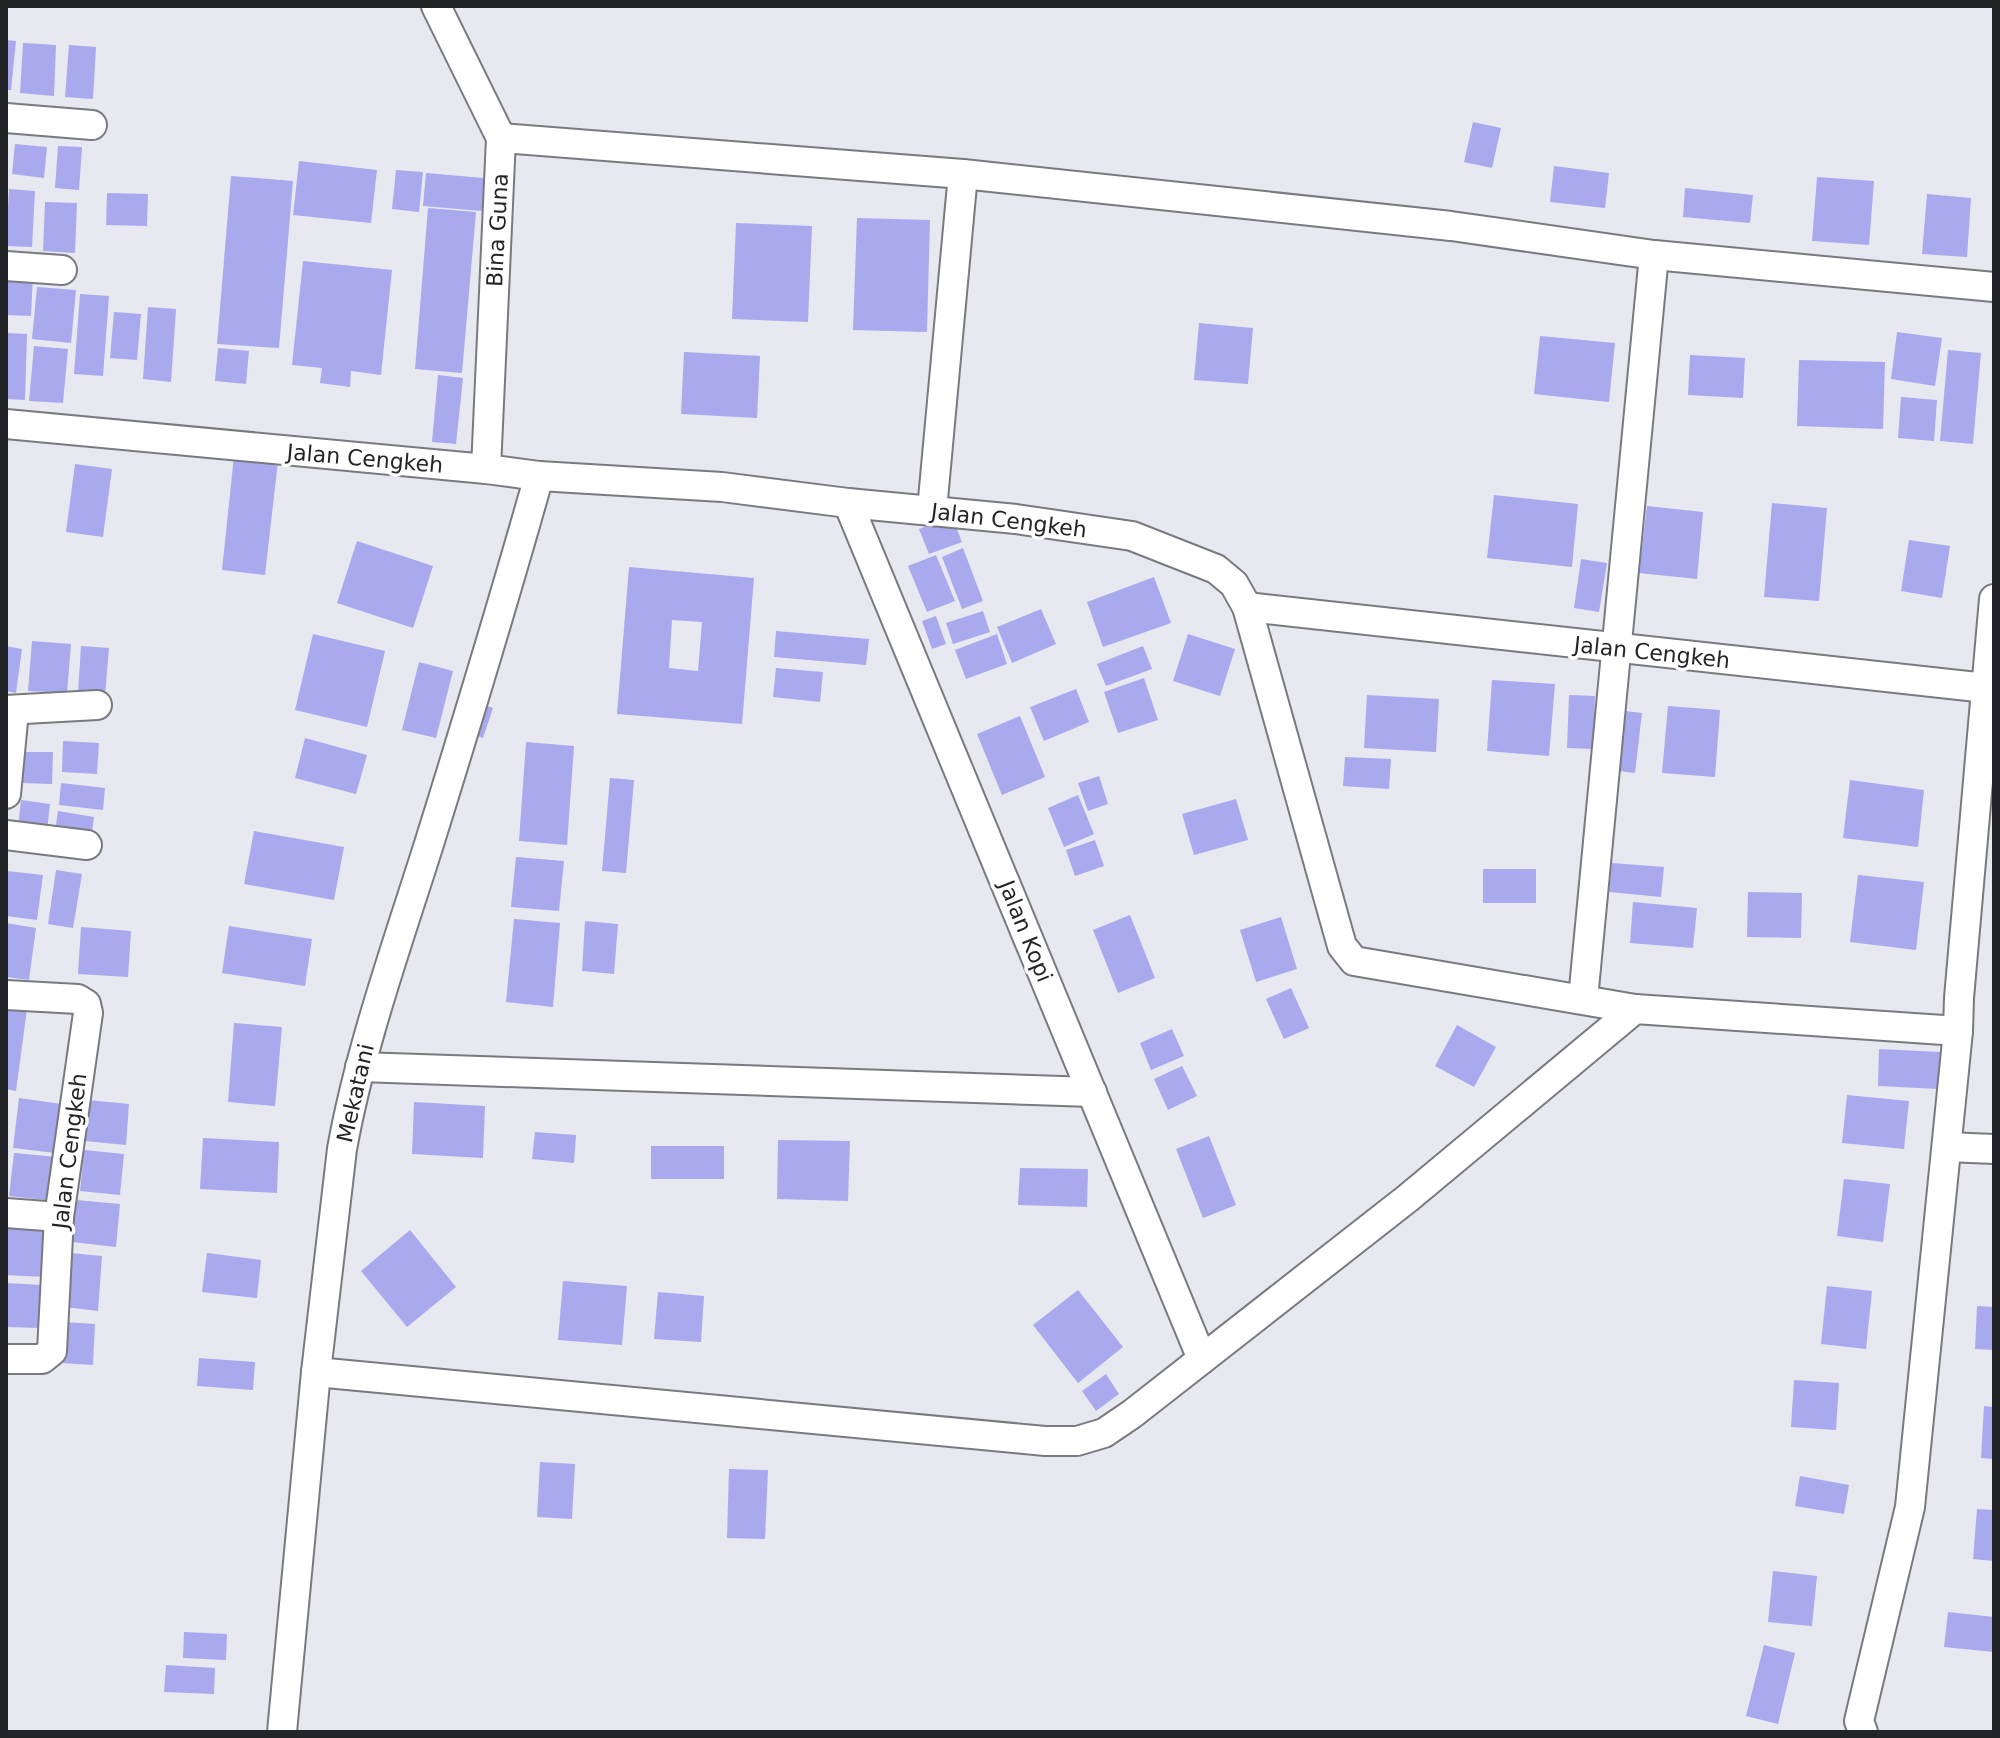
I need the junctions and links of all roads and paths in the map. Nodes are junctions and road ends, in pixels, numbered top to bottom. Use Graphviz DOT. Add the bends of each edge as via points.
graph roads {
  1 [pos="436,6"];
  2 [pos="6,118"];
  3 [pos="92,125"];
  4 [pos="501,138"];
  5 [pos="963,174"];
  6 [pos="1654,255"];
  7 [pos="6,266"];
  8 [pos="62,270"];
  9 [pos="1994,287"];
  10 [pos="6,424"];
  11 [pos="486,469"];
  12 [pos="539,476"];
  13 [pos="848,503"];
  14 [pos="932,510"];
  15 [pos="1994,599"];
  16 [pos="1247,607"];
  17 [pos="1616,648"];
  18 [pos="1986,688"];
  19 [pos="97,705"];
  20 [pos="10,710"];
  21 [pos="1987,764"];
  22 [pos="6,794"];
  23 [pos="6,835"];
  24 [pos="87,845"];
  25 [pos="6,995"];
  26 [pos="1583,999"];
  27 [pos="1635,1009"];
  28 [pos="1958,1031"];
  29 [pos="360,1067"];
  30 [pos="1092,1092"];
  31 [pos="1947,1147"];
  32 [pos="1994,1149"];
  33 [pos="6,1213"];
  34 [pos="59,1217"];
  35 [pos="1202,1359"];
  36 [pos="16,1360"];
  37 [pos="316,1372"];
  38 [pos="282,1732"];
  39 [pos="1863,1732"];
  1 -- 4 [label="street, Bina Guna"];
  2 -- 3 [label="street"];
  4 -- 5 [label="street"];
  4 -- 11 [label="street, Bina Guna"];
  5 -- 6 [label="street" via="1451,226"];
  5 -- 14 [label="street"];
  6 -- 9 [label="street"];
  6 -- 17 [label="street"];
  7 -- 8 [label="street"];
  10 -- 11 [label="street, Jalan Cengkeh"];
  11 -- 12 [label="street, Jalan Cengkeh"];
  12 -- 13 [label="street, Jalan Cengkeh" via="722,487"];
  12 -- 29 [label="street, Mekatani"];
  13 -- 14 [label="street, Jalan Cengkeh"];
  13 -- 30 [label="street, Jalan Kopi"];
  14 -- 16 [label="street, Jalan Cengkeh" via="1132,536 1216,569 1234,584"];
  15 -- 18 [label="street"];
  16 -- 17 [label="street, Jalan Cengkeh"];
  16 -- 26 [label="street" via="1347,955 1354,961"];
  17 -- 18 [label="street, Jalan Cengkeh"];
  17 -- 26 [label="street"];
  18 -- 21 [label="street"];
  19 -- 20 [label="street"];
  20 -- 22 [label="street"];
  21 -- 28 [label="street"];
  23 -- 24 [label="street"];
  25 -- 34 [label="street, Jalan Cengkeh" via="78,999 86,1004"];
  26 -- 27 [label="street"];
  27 -- 28 [label="street"];
  27 -- 35 [label="street" via="1408,1198"];
  28 -- 31 [label="street"];
  29 -- 30 [label="street"];
  29 -- 37 [label="street, Mekatani" via="342,1149"];
  30 -- 35 [label="street, Jalan Kopi"];
  31 -- 32 [label="street"];
  31 -- 39 [label="street" via="1910,1507 1859,1721"];
  33 -- 34 [label="street"];
  34 -- 36 [label="street, Jalan Cengkeh" via="52,1351 42,1359"];
  35 -- 37 [label="street" via="1104,1433 1077,1441"];
  37 -- 38 [label="street, Mekatani"];
}
